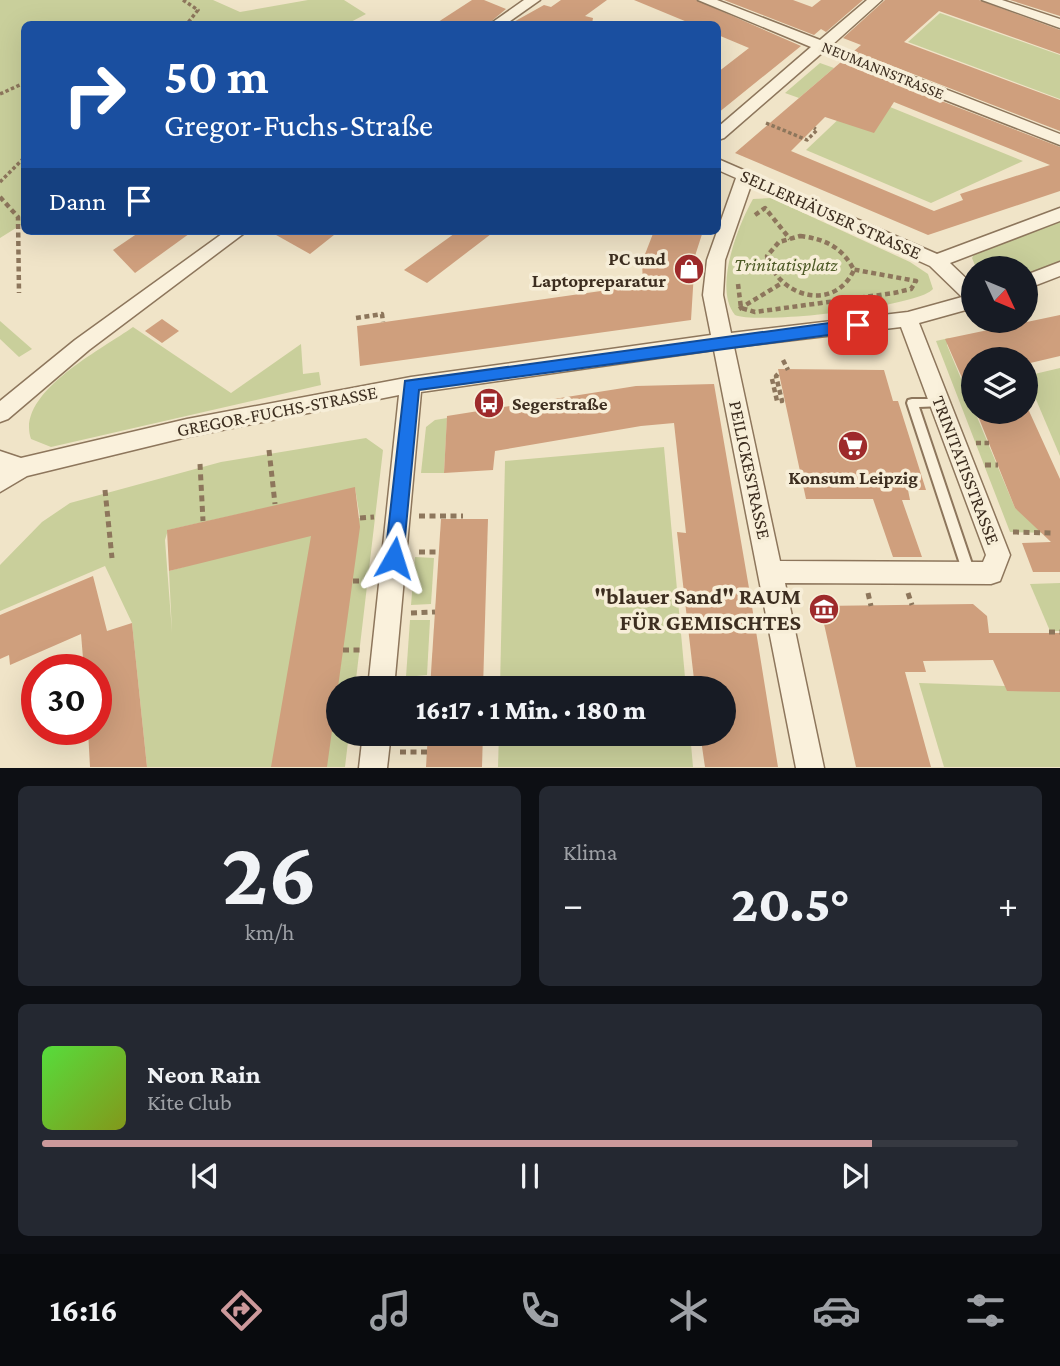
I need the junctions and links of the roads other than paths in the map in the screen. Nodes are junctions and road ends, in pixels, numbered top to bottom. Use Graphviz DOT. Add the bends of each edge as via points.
graph roads {
  1 [pos="533,0"];
  2 [pos="705,0"];
  3 [pos="875,0"];
  4 [pos="989,0"];
  5 [pos="502,21"];
  6 [pos="1060,24"];
  7 [pos="822,46"];
  8 [pos="721,132"];
  9 [pos="1060,140"];
  10 [pos="721,165"];
  11 [pos="745,176"];
  12 [pos="1060,214"];
  13 [pos="233,235"];
  14 [pos="937,261"];
  15 [pos="1060,269"];
  16 [pos="1038,277"];
  17 [pos="961,286"];
  18 [pos="961,303"];
  19 [pos="908,319"];
  20 [pos="724,341"];
  21 [pos="411,385"];
  22 [pos="939,403"];
  23 [pos="0,413"];
  24 [pos="10,464"];
  25 [pos="0,482"];
  26 [pos="771,572"];
  27 [pos="969,573"];
  28 [pos="392,676"];
  29 [pos="810,768"];
  1 -- 5 [label="street"];
  2 -- 7 [label="street, NEUMANNSTRASSE"];
  3 -- 7 [label="street"];
  4 -- 6 [label="street"];
  7 -- 8 [label="street"];
  7 -- 9 [label="street, NEUMANNSTRASSE"];
  10 -- 11 [label="street, SELLERHÄUSER STRASSE"];
  11 -- 14 [label="street, SELLERHÄUSER STRASSE"];
  11 -- 20 [label="street, PEILICKESTRASSE" via="716,260 713,295"];
  12 -- 14 [label="street"];
  13 -- 23 [label="street" via="82,345"];
  14 -- 17 [label="street, SELLERHÄUSER STRASSE"];
  15 -- 16 [label="street"];
  18 -- 19 [label="street, GREGOR-FUCHS-STRASSE"];
  19 -- 20 [label="street, GREGOR-FUCHS-STRASSE"];
  19 -- 22 [label="street, TRINITATISSTRASSE"];
  20 -- 21 [label="street, GREGOR-FUCHS-STRASSE"];
  20 -- 26 [label="street, PEILICKESTRASSE"];
  21 -- 24 [label="street, GREGOR-FUCHS-STRASSE"];
  21 -- 28 [label="street"];
  22 -- 27 [label="street, TRINITATISSTRASSE" via="998,555 991,573"];
  22 -- 27 [label="lane" via="912,403"];
  24 -- 25 [label="street"];
  26 -- 27 [label="street, TRINITATISSTRASSE"];
  26 -- 29 [label="street, PEILICKESTRASSE"];
}
